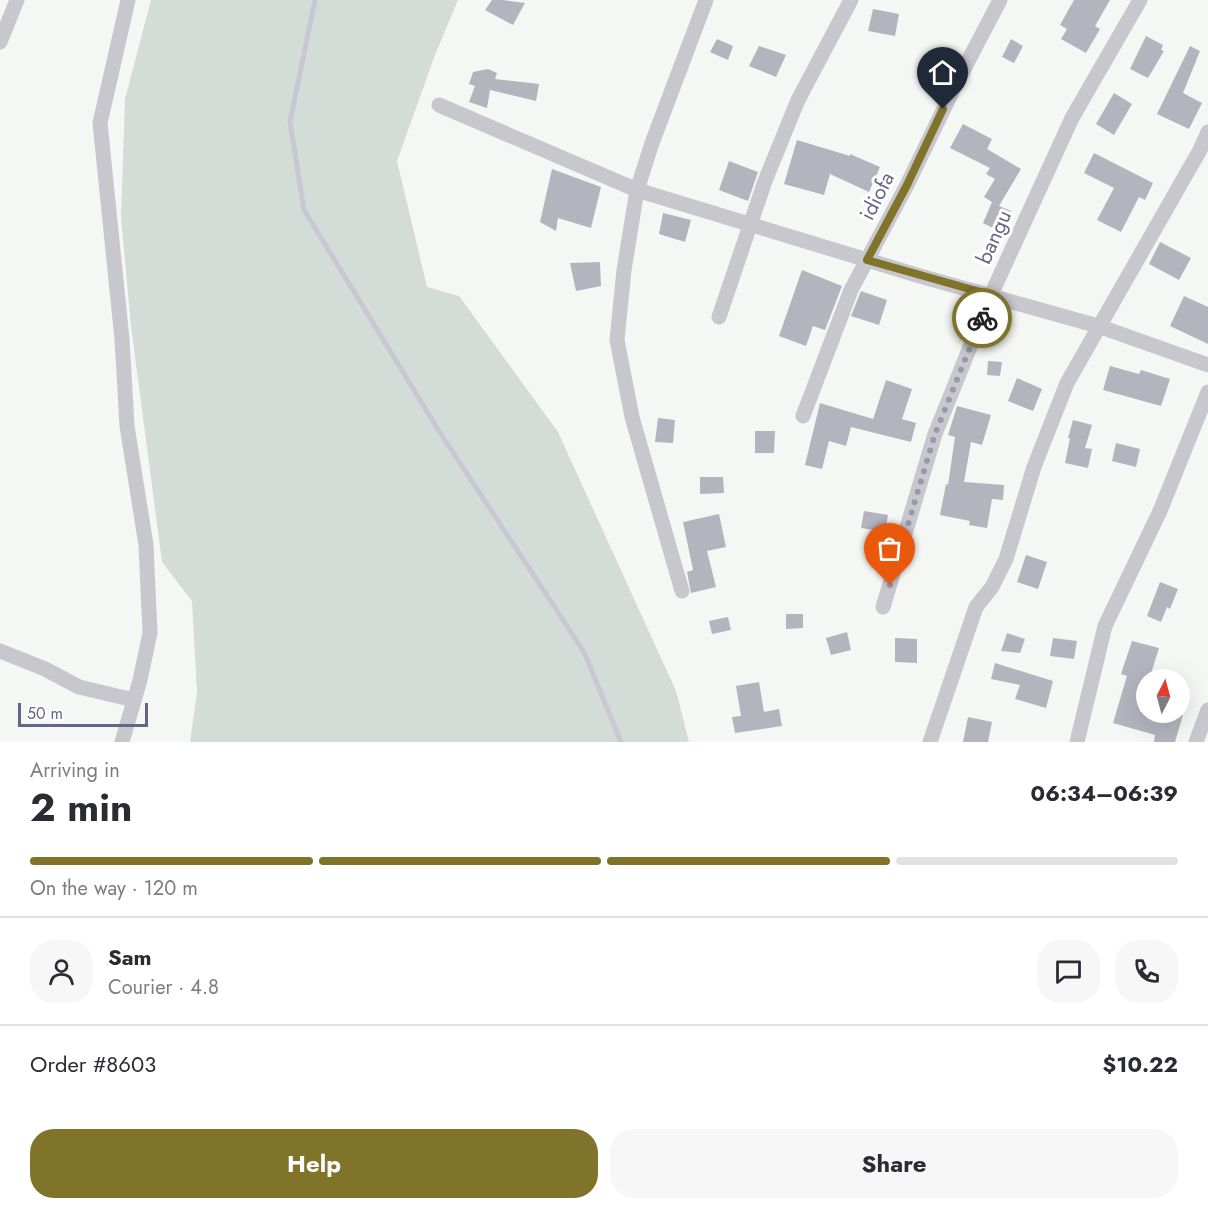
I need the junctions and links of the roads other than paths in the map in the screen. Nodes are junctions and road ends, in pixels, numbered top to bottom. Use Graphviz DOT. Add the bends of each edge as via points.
graph roads {
  1 [pos="17,0"];
  2 [pos="129,0"];
  3 [pos="706,0"];
  4 [pos="851,0"];
  5 [pos="1000,0"];
  6 [pos="1140,0"];
  7 [pos="0,42"];
  8 [pos="439,105"];
  9 [pos="1208,132"];
  10 [pos="638,190"];
  11 [pos="750,224"];
  12 [pos="867,260"];
  13 [pos="991,295"];
  14 [pos="719,317"];
  15 [pos="1098,326"];
  16 [pos="1208,365"];
  17 [pos="1208,392"];
  18 [pos="803,416"];
  19 [pos="682,591"];
  20 [pos="883,607"];
  21 [pos="0,651"];
  22 [pos="135,700"];
  23 [pos="1208,710"];
  24 [pos="122,742"];
  25 [pos="930,742"];
  26 [pos="1077,742"];
  27 [pos="1196,742"];
  1 -- 7 [label="street"];
  2 -- 22 [label="street" via="100,123 127,426 146,545 150,633"];
  3 -- 10 [label="street"];
  4 -- 11 [label="street" via="798,100"];
  5 -- 12 [label="street, idiofa"];
  6 -- 13 [label="street, bangu" via="1072,118"];
  8 -- 10 [label="street"];
  9 -- 15 [label="street"];
  10 -- 11 [label="street"];
  10 -- 19 [label="street" via="617,340 632,417"];
  11 -- 12 [label="street"];
  11 -- 14 [label="street"];
  12 -- 13 [label="street"];
  12 -- 18 [label="street, idiofa" via="851,290"];
  13 -- 15 [label="street"];
  13 -- 20 [label="street, bangu" via="935,434"];
  15 -- 16 [label="street"];
  15 -- 25 [label="street" via="1067,383 1034,466 1006,559 976,607"];
  17 -- 26 [label="street" via="1160,511 1105,626"];
  21 -- 22 [label="street" via="79,687"];
  22 -- 24 [label="street"];
  23 -- 27 [label="street"];
}
